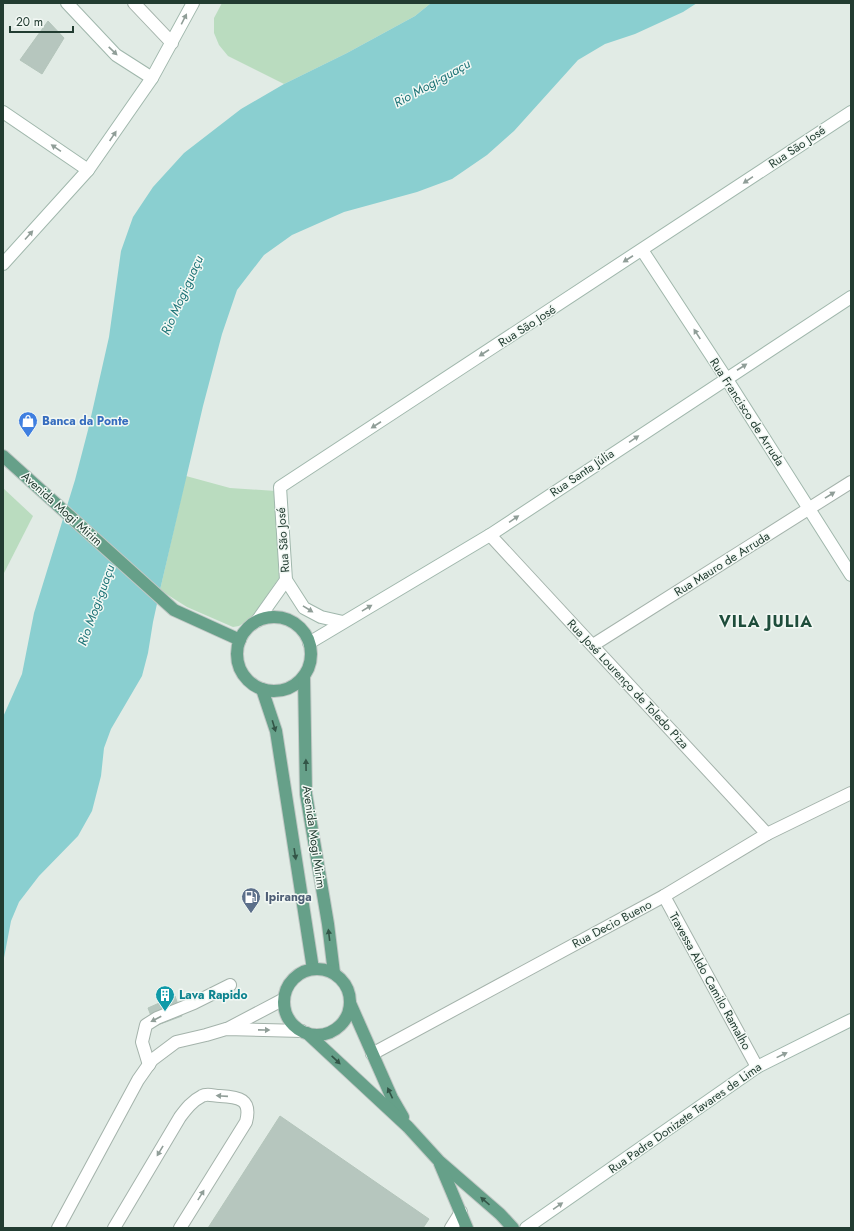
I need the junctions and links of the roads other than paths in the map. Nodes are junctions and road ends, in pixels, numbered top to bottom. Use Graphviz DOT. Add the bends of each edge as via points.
graph roads {
  1 [pos="67,3"];
  2 [pos="134,3"];
  3 [pos="192,4"];
  4 [pos="172,43"];
  5 [pos="152,78"];
  6 [pos="3,112"];
  7 [pos="851,112"];
  8 [pos="88,170"];
  9 [pos="642,250"];
  10 [pos="3,264"];
  11 [pos="851,297"];
  12 [pos="726,378"];
  13 [pos="3,456"];
  14 [pos="851,482"];
  15 [pos="809,508"];
  16 [pos="490,534"];
  17 [pos="851,575"];
  18 [pos="286,580"];
  19 [pos="257,621"];
  20 [pos="343,622"];
  21 [pos="240,640"];
  22 [pos="310,643"];
  23 [pos="593,646"];
  24 [pos="304,676"];
  25 [pos="262,689"];
  26 [pos="851,793"];
  27 [pos="767,834"];
  28 [pos="664,896"];
  29 [pos="312,969"];
  30 [pos="334,974"];
  31 [pos="230,985"];
  32 [pos="284,999"];
  33 [pos="350,1003"];
  34 [pos="851,1020"];
  35 [pos="226,1029"];
  36 [pos="305,1032"];
  37 [pos="372,1054"];
  38 [pos="149,1065"];
  39 [pos="757,1067"];
  40 [pos="408,1127"];
  41 [pos="439,1162"];
  42 [pos="460,1212"];
  43 [pos="58,1228"];
  44 [pos="114,1228"];
  45 [pos="180,1228"];
  46 [pos="451,1228"];
  47 [pos="467,1228"];
  48 [pos="514,1228"];
  49 [pos="526,1228"];
  1 -- 5 [label="street, one-way" via="116,55"];
  2 -- 4 [label="street"];
  4 -- 3 [label="street, one-way"];
  4 -- 5 [label="street"];
  8 -- 5 [label="street, one-way"];
  8 -- 6 [label="street, one-way"];
  7 -- 9 [label="street, Rua São José, one-way"];
  10 -- 8 [label="street, one-way"];
  12 -- 9 [label="street, Rua Francisco de Arruda, one-way"];
  9 -- 18 [label="street, Rua São José, one-way" via="280,487"];
  12 -- 11 [label="street, Rua Santa Júlia, one-way"];
  12 -- 15 [label="street, Rua Francisco de Arruda"];
  16 -- 12 [label="street, Rua Santa Júlia, one-way"];
  13 -- 21 [label="main road, Avenida Mogi Mirim" via="174,610"];
  15 -- 14 [label="street, Rua Mauro de Arruda, one-way"];
  15 -- 17 [label="street, Rua Francisco de Arruda"];
  15 -- 23 [label="street, Rua Mauro de Arruda"];
  20 -- 16 [label="street, Rua Santa Júlia, one-way"];
  16 -- 23 [label="street, Rua José Lourenço de Toledo Piza"];
  18 -- 19 [label="street, Rua São José"];
  18 -- 20 [label="street, Rua São José, one-way" via="304,608 321,617"];
  19 -- 21 [label="main road" via="247,629"];
  19 -- 22 [label="main road" via="269,617 282,618 304,631"];
  20 -- 22 [label="street, Rua Santa Júlia"];
  21 -- 25 [label="main road" via="238,664 243,675"];
  22 -- 24 [label="main road, Avenida Mogi Mirim" via="309,666"];
  23 -- 27 [label="street, Rua José Lourenço de Toledo Piza"];
  24 -- 25 [label="main road" via="285,689"];
  30 -- 24 [label="main road, Avenida Mogi Mirim, one-way" via="306,794"];
  25 -- 29 [label="main road, Avenida Mogi Mirim, one-way" via="276,730"];
  26 -- 27 [label="street, Rua Decio Bueno"];
  27 -- 28 [label="street, Rua Decio Bueno"];
  28 -- 37 [label="street, Rua Decio Bueno"];
  28 -- 39 [label="street, Travessa Aldo Camilo Ramalho"];
  29 -- 30 [label="main road"];
  29 -- 32 [label="main road" via="293,979"];
  30 -- 33 [label="main road" via="346,986"];
  31 -- 38 [label="street, one-way" via="146,1025 142,1042"];
  32 -- 35 [label="street"];
  32 -- 36 [label="main road" via="288,1018 294,1026"];
  33 -- 36 [label="main road" via="348,1013 336,1029 317,1035"];
  33 -- 37 [label="main road"];
  39 -- 34 [label="street, Rua Padre Donizete Tavares de Lima, one-way"];
  35 -- 36 [label="street, one-way"];
  35 -- 38 [label="street" via="176,1042"];
  36 -- 40 [label="main road, one-way"];
  40 -- 37 [label="main road, one-way"];
  38 -- 43 [label="street" via="138,1080"];
  49 -- 39 [label="street, Rua Padre Donizete Tavares de Lima, one-way"];
  40 -- 41 [label="main road"];
  41 -- 42 [label="main road"];
  48 -- 41 [label="main road, one-way"];
  42 -- 46 [label="street"];
  42 -- 47 [label="main road"];
  45 -- 44 [label="street, one-way" via="246,1122 246,1105 236,1097 204,1095 193,1101 180,1117"];
}
